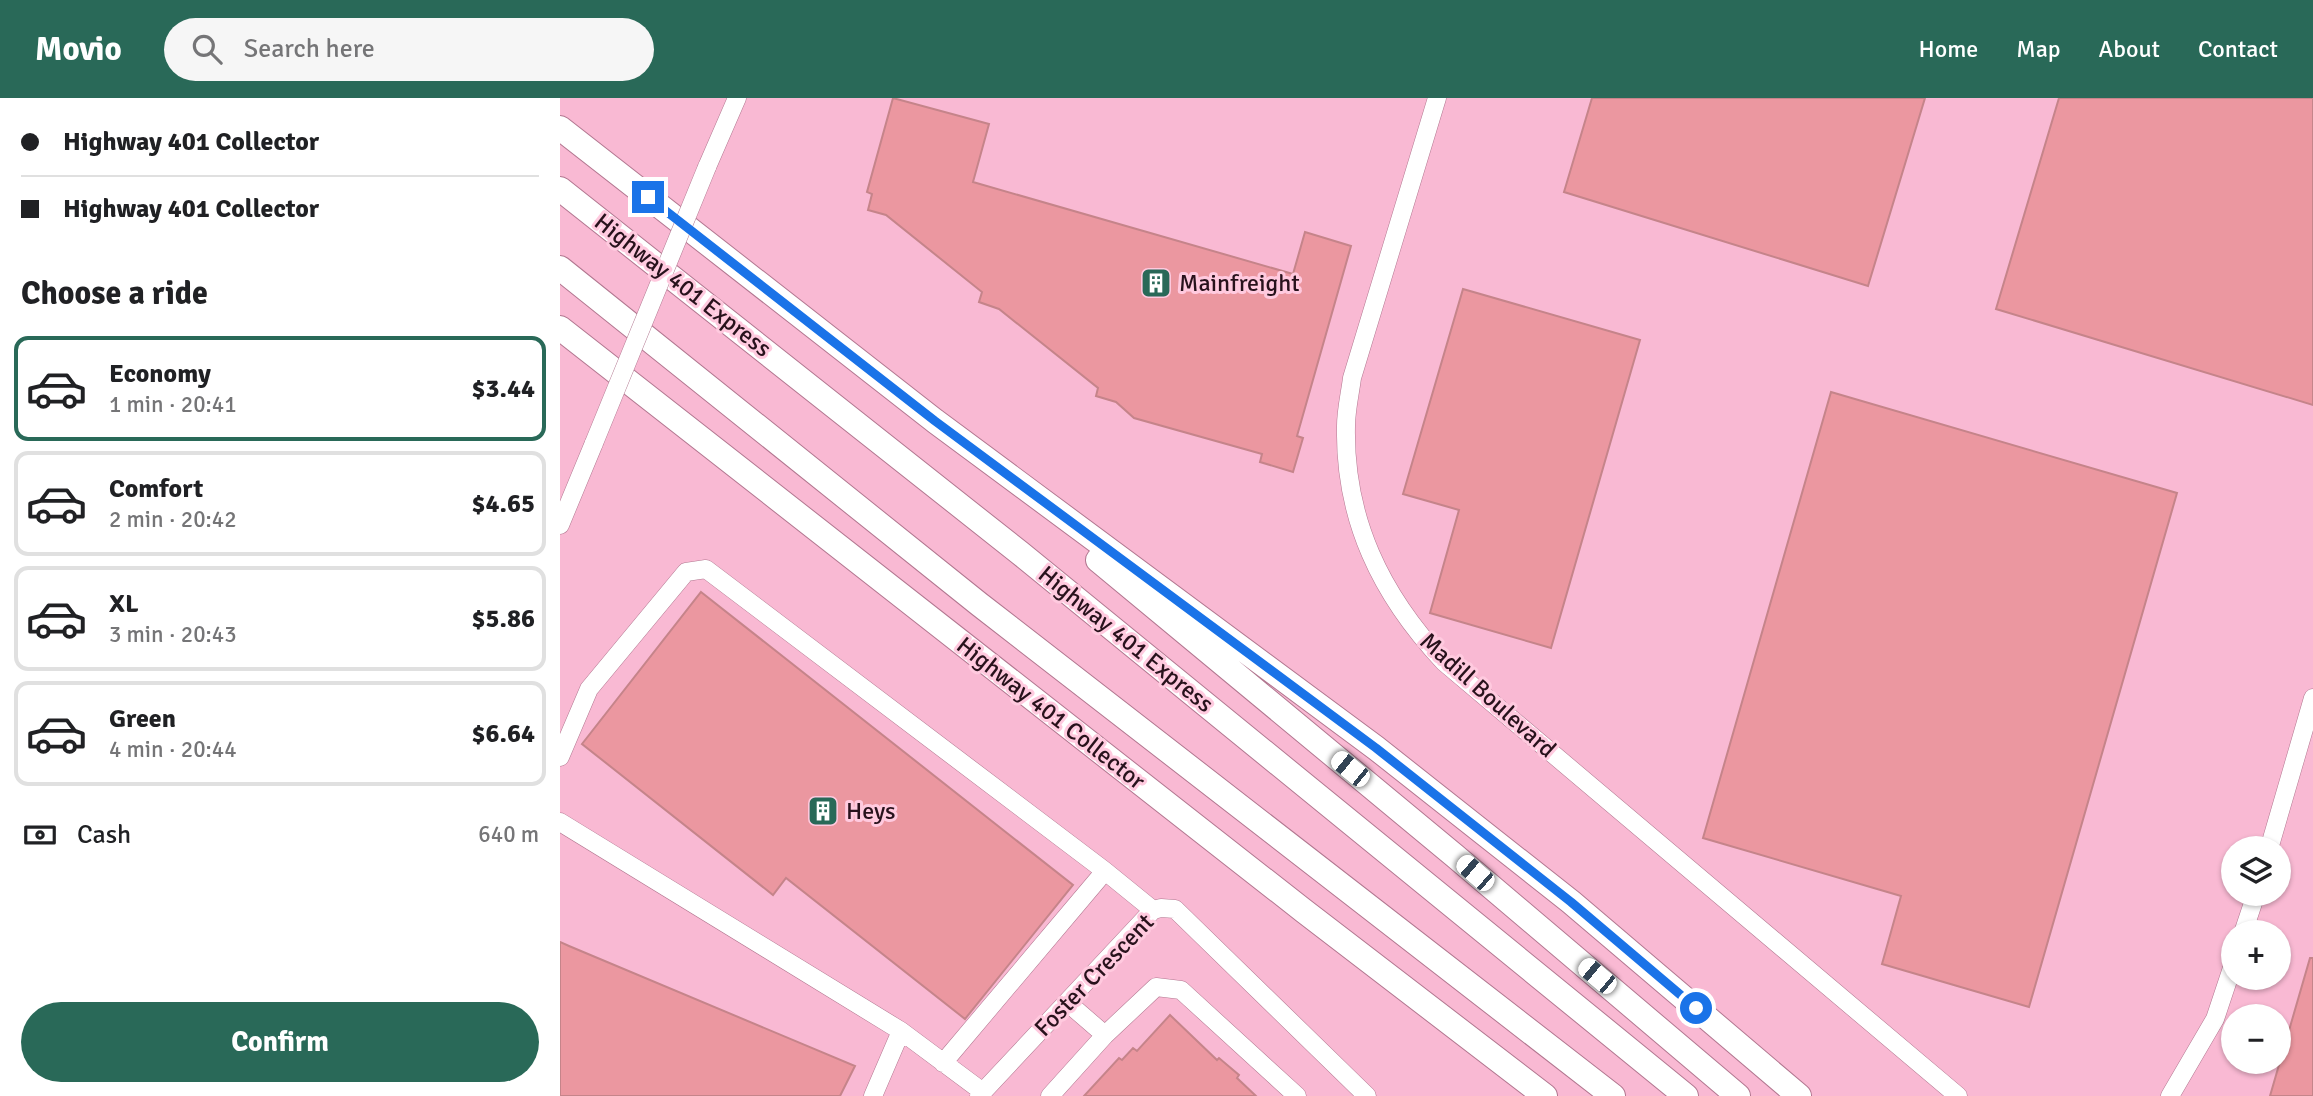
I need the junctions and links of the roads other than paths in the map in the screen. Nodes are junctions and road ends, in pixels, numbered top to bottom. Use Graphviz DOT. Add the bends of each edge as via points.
graph roads {
  1 [pos="737,98"];
  2 [pos="1437,98"];
  3 [pos="560,128"];
  4 [pos="560,190"];
  5 [pos="560,268"];
  6 [pos="560,328"];
  7 [pos="935,421"];
  8 [pos="560,524"];
  9 [pos="2313,698"];
  10 [pos="560,757"];
  11 [pos="560,822"];
  12 [pos="2273,836"];
  13 [pos="1105,871"];
  14 [pos="1153,910"];
  15 [pos="2225,990"];
  16 [pos="1068,1003"];
  17 [pos="901,1031"];
  18 [pos="1104,1035"];
  19 [pos="943,1063"];
  20 [pos="981,1094"];
  21 [pos="873,1096"];
  22 [pos="1050,1096"];
  23 [pos="1297,1096"];
  24 [pos="1367,1096"];
  25 [pos="1545,1096"];
  26 [pos="1613,1096"];
  27 [pos="1686,1096"];
  28 [pos="1738,1096"];
  29 [pos="1799,1096"];
  30 [pos="1958,1096"];
  31 [pos="2171,1096"];
  1 -- 8 [label="street, bridge"];
  2 -- 30 [label="street, Madill Boulevard" via="1352,378 1346,423 1350,489 1384,583 1444,662"];
  3 -- 7 [label="highway"];
  4 -- 27 [label="highway, Highway 401 Express" via="1020,553"];
  5 -- 26 [label="highway" via="979,604"];
  6 -- 25 [label="highway, Highway 401 Collector"];
  7 -- 28 [label="highway"];
  7 -- 29 [label="highway" via="1376,748 1571,902"];
  9 -- 12 [label="street"];
  10 -- 13 [label="street" via="589,689 686,572 706,569"];
  11 -- 17 [label="street"];
  13 -- 14 [label="street"];
  13 -- 19 [label="street"];
  14 -- 16 [label="street, Foster Crescent"];
  14 -- 24 [label="street, Foster Crescent" via="1175,909"];
  15 -- 31 [label="street" via="2216,1019"];
  16 -- 18 [label="street"];
  16 -- 20 [label="street, Foster Crescent"];
  17 -- 19 [label="street"];
  17 -- 21 [label="street"];
  18 -- 22 [label="street"];
  18 -- 23 [label="street" via="1156,987 1181,990"];
  19 -- 20 [label="street"];
}
